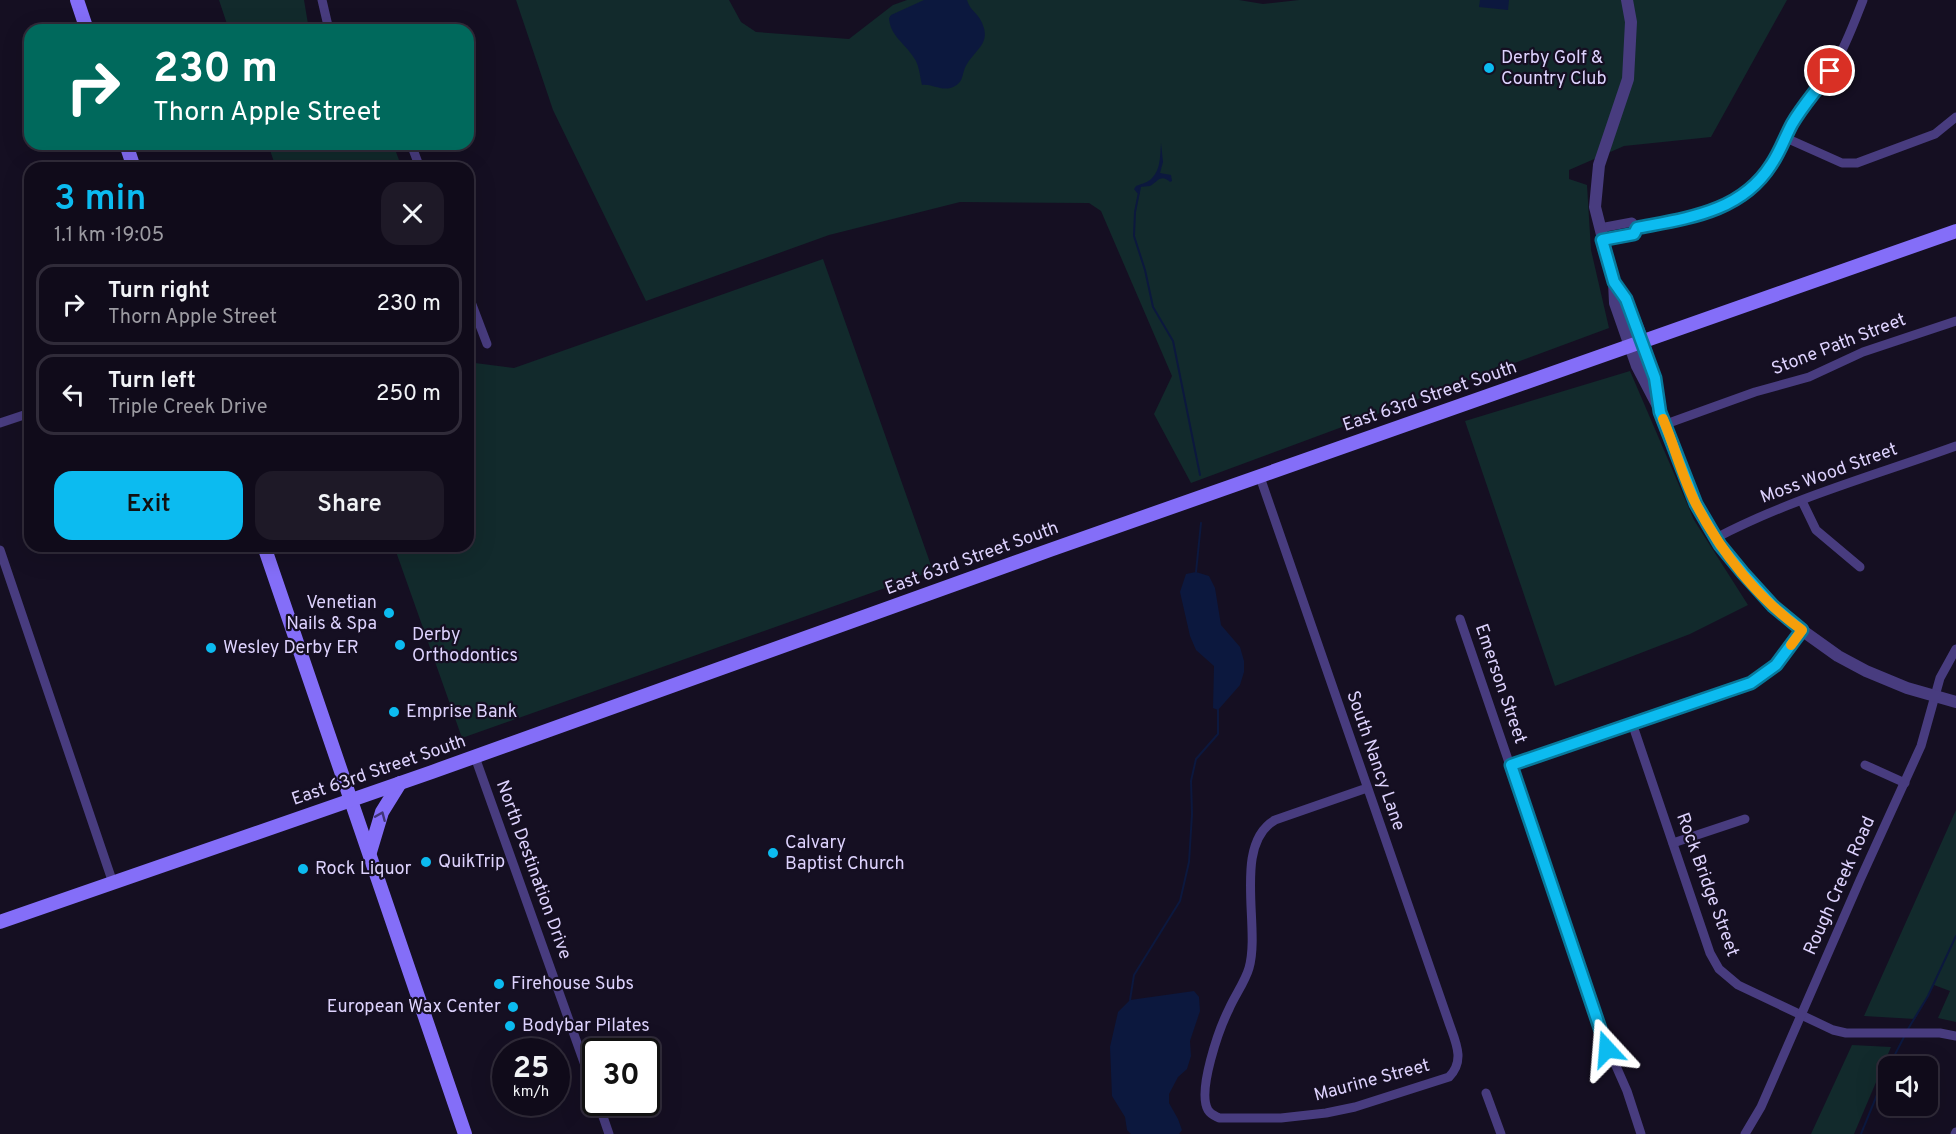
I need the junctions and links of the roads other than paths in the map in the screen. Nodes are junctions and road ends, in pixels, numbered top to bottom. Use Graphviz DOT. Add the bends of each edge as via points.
graph roads {
  1 [pos="77,0"];
  2 [pos="322,0"];
  3 [pos="1627,0"];
  4 [pos="1863,0"];
  5 [pos="85,24"];
  6 [pos="328,24"];
  7 [pos="1956,117"];
  8 [pos="1786,138"];
  9 [pos="1956,231"];
  10 [pos="1601,234"];
  11 [pos="474,310"];
  12 [pos="1956,321"];
  13 [pos="487,344"];
  14 [pos="1636,344"];
  15 [pos="24,414"];
  16 [pos="0,423"];
  17 [pos="1666,424"];
  18 [pos="1956,446"];
  19 [pos="1260,477"];
  20 [pos="1802,501"];
  21 [pos="1716,538"];
  22 [pos="0,550"];
  23 [pos="266,552"];
  24 [pos="1860,567"];
  25 [pos="1460,619"];
  26 [pos="1802,630"];
  27 [pos="1956,649"];
  28 [pos="1935,696"];
  29 [pos="1956,702"];
  30 [pos="1632,723"];
  31 [pos="475,757"];
  32 [pos="1511,765"];
  33 [pos="1865,765"];
  34 [pos="400,783"];
  35 [pos="1905,783"];
  36 [pos="1367,788"];
  37 [pos="352,800"];
  38 [pos="1745,819"];
  39 [pos="1673,843"];
  40 [pos="370,852"];
  41 [pos="113,883"];
  42 [pos="0,922"];
  43 [pos="1802,1013"];
  44 [pos="1956,1036"];
  45 [pos="1459,1056"];
  46 [pos="582,1057"];
  47 [pos="1486,1093"];
  48 [pos="603,1116"];
  49 [pos="465,1134"];
  50 [pos="609,1134"];
  51 [pos="1501,1134"];
  52 [pos="1641,1134"];
  53 [pos="1745,1134"];
  1 -- 5 [label="main road"];
  2 -- 6 [label="street"];
  3 -- 10 [label="street" via="1631,22 1628,79 1599,165 1595,207"];
  4 -- 8 [label="street" via="1842,51"];
  7 -- 8 [label="street" via="1935,134 1857,162 1842,163"];
  8 -- 10 [label="street" via="1766,172 1735,201 1707,214 1637,228 1632,222"];
  9 -- 14 [label="main road, East 63rd Street South"];
  10 -- 14 [label="street" via="1614,282 1626,299"];
  11 -- 13 [label="street"];
  12 -- 17 [label="street, Stone Path Street" via="1863,352 1809,377"];
  14 -- 17 [label="street" via="1655,378 1660,412"];
  14 -- 19 [label="main road, East 63rd Street South"];
  15 -- 16 [label="street"];
  17 -- 21 [label="street" via="1692,495"];
  18 -- 20 [label="street, Moss Wood Street"];
  19 -- 31 [label="main road, East 63rd Street South"];
  19 -- 36 [label="street, South Nancy Lane"];
  20 -- 21 [label="street, Moss Wood Street"];
  20 -- 24 [label="street" via="1816,530"];
  21 -- 26 [label="street" via="1758,590"];
  22 -- 41 [label="street"];
  23 -- 37 [label="main road"];
  25 -- 32 [label="street, Emerson Street"];
  26 -- 28 [label="street" via="1866,671"];
  26 -- 30 [label="street" via="1776,665 1751,683"];
  27 -- 28 [label="street, Rough Creek Road"];
  28 -- 29 [label="street"];
  28 -- 35 [label="street, Rough Creek Road" via="1921,746"];
  30 -- 32 [label="street"];
  30 -- 39 [label="street, Rock Bridge Street"];
  31 -- 34 [label="main road, East 63rd Street South"];
  31 -- 46 [label="street, North Destination Drive"];
  32 -- 52 [label="street, Emerson Street" via="1601,1032 1627,1090"];
  33 -- 35 [label="street"];
  34 -- 37 [label="main road, East 63rd Street South"];
  40 -- 34 [label="main road, one-way" via="382,812"];
  35 -- 43 [label="street, Rough Creek Road"];
  36 -- 45 [label="street, South Nancy Lane"];
  36 -- 45 [label="street, Maurine Street" via="1275,820 1258,837 1252,861 1252,958 1213,1050 1205,1099 1209,1111 1219,1118 1281,1118 1345,1109 1449,1077"];
  37 -- 40 [label="main road"];
  37 -- 41 [label="main road, East 63rd Street South"];
  38 -- 39 [label="street"];
  39 -- 43 [label="street, Rock Bridge Street" via="1719,969 1738,985"];
  40 -- 49 [label="main road"];
  41 -- 42 [label="main road, East 63rd Street South"];
  43 -- 44 [label="street, Rock Bridge Street" via="1846,1033"];
  43 -- 53 [label="street, Rough Creek Road"];
  47 -- 51 [label="street"];
  48 -- 50 [label="street"];
}
